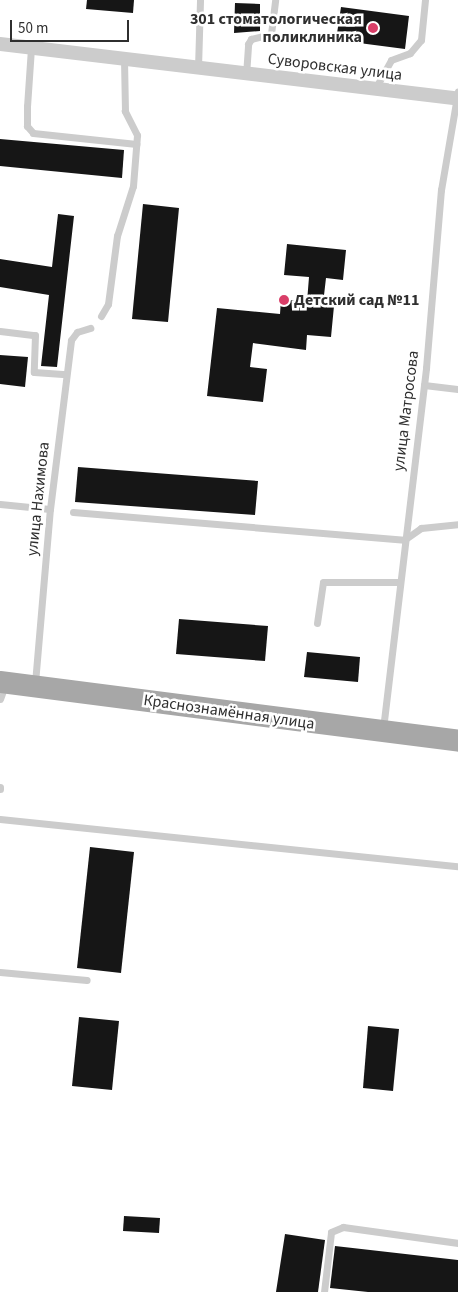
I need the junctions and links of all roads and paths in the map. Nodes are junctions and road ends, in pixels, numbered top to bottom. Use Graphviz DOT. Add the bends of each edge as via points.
graph roads {
  1 [pos="200,0"];
  2 [pos="275,0"];
  3 [pos="425,0"];
  4 [pos="0,44"];
  5 [pos="31,48"];
  6 [pos="124,59"];
  7 [pos="198,68"];
  8 [pos="246,74"];
  9 [pos="375,89"];
  10 [pos="458,97"];
  11 [pos="136,144"];
  12 [pos="101,316"];
  13 [pos="90,328"];
  14 [pos="0,331"];
  15 [pos="66,374"];
  16 [pos="424,385"];
  17 [pos="458,389"];
  18 [pos="0,504"];
  19 [pos="50,509"];
  20 [pos="73,512"];
  21 [pos="458,524"];
  22 [pos="404,540"];
  23 [pos="398,582"];
  24 [pos="316,623"];
  25 [pos="35,686"];
  26 [pos="2,688"];
  27 [pos="382,734"];
  28 [pos="458,742"];
  29 [pos="0,820"];
  30 [pos="458,866"];
  31 [pos="0,972"];
  32 [pos="88,980"];
  33 [pos="458,1242"];
  34 [pos="324,1292"];
  1 -- 7 [label="lane"];
  2 -- 8 [label="lane" via="271,34 251,39 248,44"];
  3 -- 9 [label="lane" via="421,40 410,53 391,60"];
  4 -- 5 [label="street, Суворовская улица"];
  5 -- 6 [label="street, Суворовская улица"];
  5 -- 11 [label="lane" via="27,106 28,126 33,133"];
  6 -- 7 [label="street, Суворовская улица"];
  6 -- 11 [label="lane" via="125,112 137,134"];
  7 -- 8 [label="street, Суворовская улица"];
  8 -- 9 [label="street, Суворовская улица"];
  9 -- 10 [label="street, Суворовская улица"];
  10 -- 16 [label="lane, улица Матросова" via="442,190"];
  11 -- 12 [label="lane" via="134,186 116,236 108,304"];
  13 -- 15 [label="lane, улица Нахимова" via="77,332 71,340"];
  14 -- 15 [label="lane" via="35,335 34,372"];
  15 -- 19 [label="lane, улица Нахимова"];
  16 -- 17 [label="lane"];
  16 -- 22 [label="lane, улица Матросова"];
  18 -- 19 [label="lane"];
  19 -- 25 [label="lane, улица Нахимова"];
  20 -- 22 [label="lane"];
  21 -- 22 [label="lane" via="421,528"];
  22 -- 23 [label="lane, улица Матросова"];
  23 -- 24 [label="lane" via="323,582"];
  23 -- 27 [label="lane, улица Матросова"];
  25 -- 26 [label="main road, Краснознамённая улица"];
  25 -- 27 [label="main road, Краснознамённая улица"];
  27 -- 28 [label="main road, Краснознамённая улица"];
  29 -- 30 [label="lane"];
  31 -- 32 [label="lane"];
  33 -- 34 [label="lane" via="343,1227 331,1232"];
}
